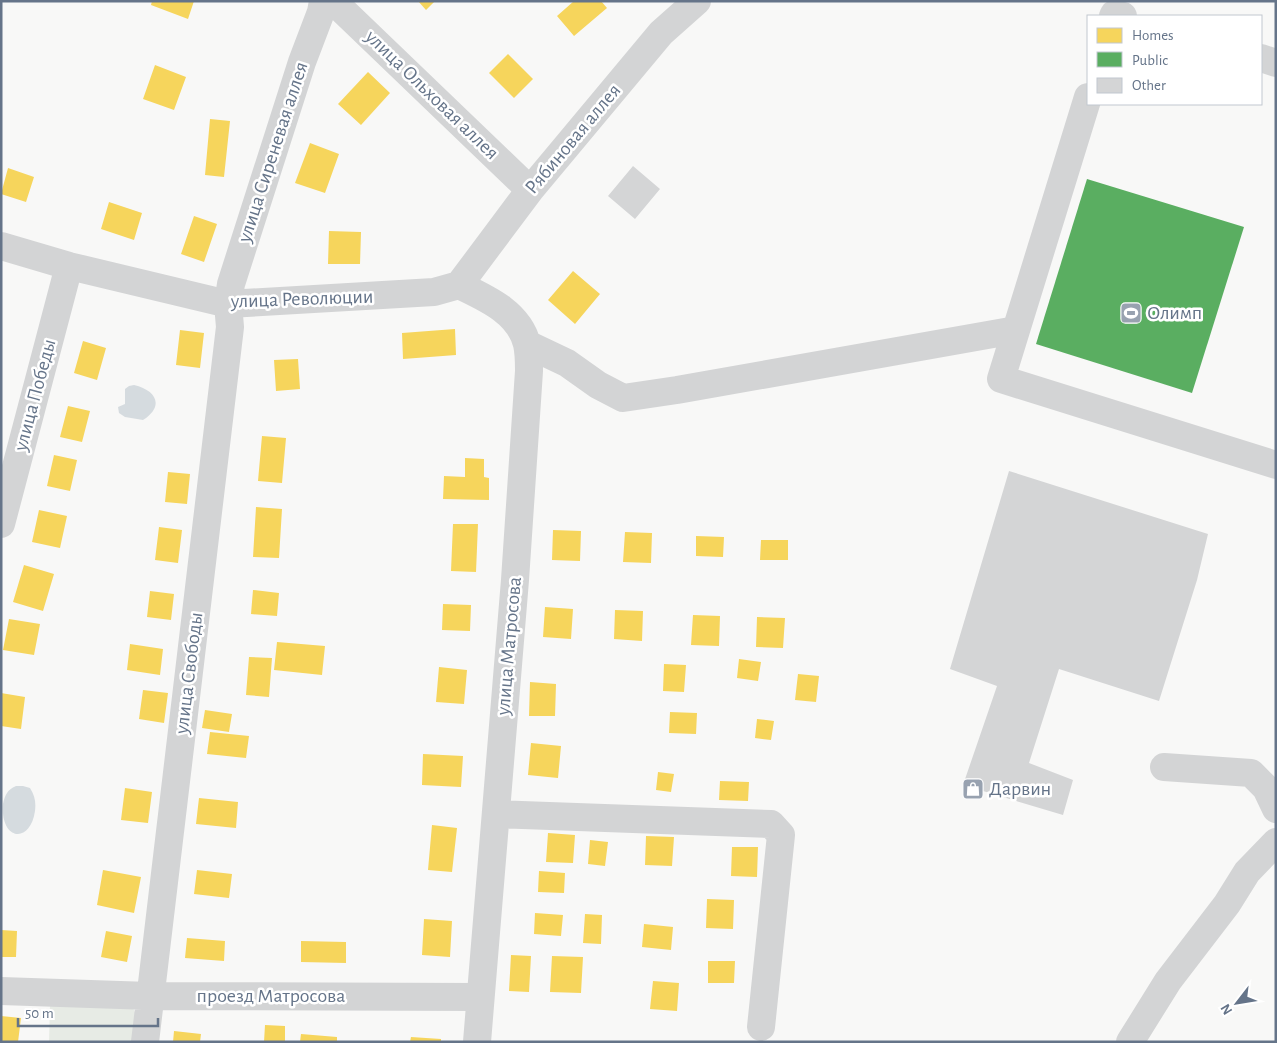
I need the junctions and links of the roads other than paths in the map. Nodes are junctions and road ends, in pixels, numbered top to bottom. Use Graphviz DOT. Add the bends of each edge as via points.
graph roads {
  1 [pos="323,1"];
  2 [pos="333,1"];
  3 [pos="697,1"];
  4 [pos="1262,58"];
  5 [pos="1276,63"];
  6 [pos="1087,100"];
  7 [pos="530,190"];
  8 [pos="1,246"];
  9 [pos="69,266"];
  10 [pos="459,285"];
  11 [pos="228,304"];
  12 [pos="1016,330"];
  13 [pos="527,344"];
  14 [pos="1276,466"];
  15 [pos="1,524"];
  16 [pos="1164,767"];
  17 [pos="1273,789"];
  18 [pos="496,814"];
  19 [pos="1276,842"];
  20 [pos="1,991"];
  21 [pos="150,996"];
  22 [pos="480,997"];
  23 [pos="761,1027"];
  24 [pos="145,1042"];
  25 [pos="478,1042"];
  26 [pos="1130,1042"];
  1 -- 11 [label="street, улица Сиреневая аллея" via="239,257"];
  2 -- 7 [label="street, улица Ольховая аллея"];
  3 -- 7 [label="street, Рябиновая аллея" via="661,33"];
  4 -- 5 [label="street"];
  6 -- 12 [label="street"];
  7 -- 10 [label="street, Рябиновая аллея"];
  8 -- 9 [label="street, улица Революции"];
  9 -- 11 [label="street, улица Революции"];
  9 -- 15 [label="street, улица Победы"];
  10 -- 11 [label="street, улица Революции" via="434,292"];
  10 -- 13 [label="street, улица Матросова" via="491,300 505,311 518,324"];
  11 -- 21 [label="street, улица Свободы" via="230,327"];
  12 -- 13 [label="street" via="624,398 598,385 567,363"];
  12 -- 14 [label="street" via="1002,379"];
  13 -- 18 [label="street, улица Матросова" via="529,371"];
  16 -- 17 [label="street" via="1252,774"];
  18 -- 22 [label="street, улица Матросова"];
  18 -- 23 [label="street" via="771,824 781,835"];
  19 -- 26 [label="street" via="1248,872 1168,981"];
  20 -- 21 [label="street, проезд Матросова"];
  21 -- 22 [label="street, проезд Матросова"];
  21 -- 24 [label="street, улица Свободы"];
  22 -- 25 [label="street, улица Матросова"];
}
